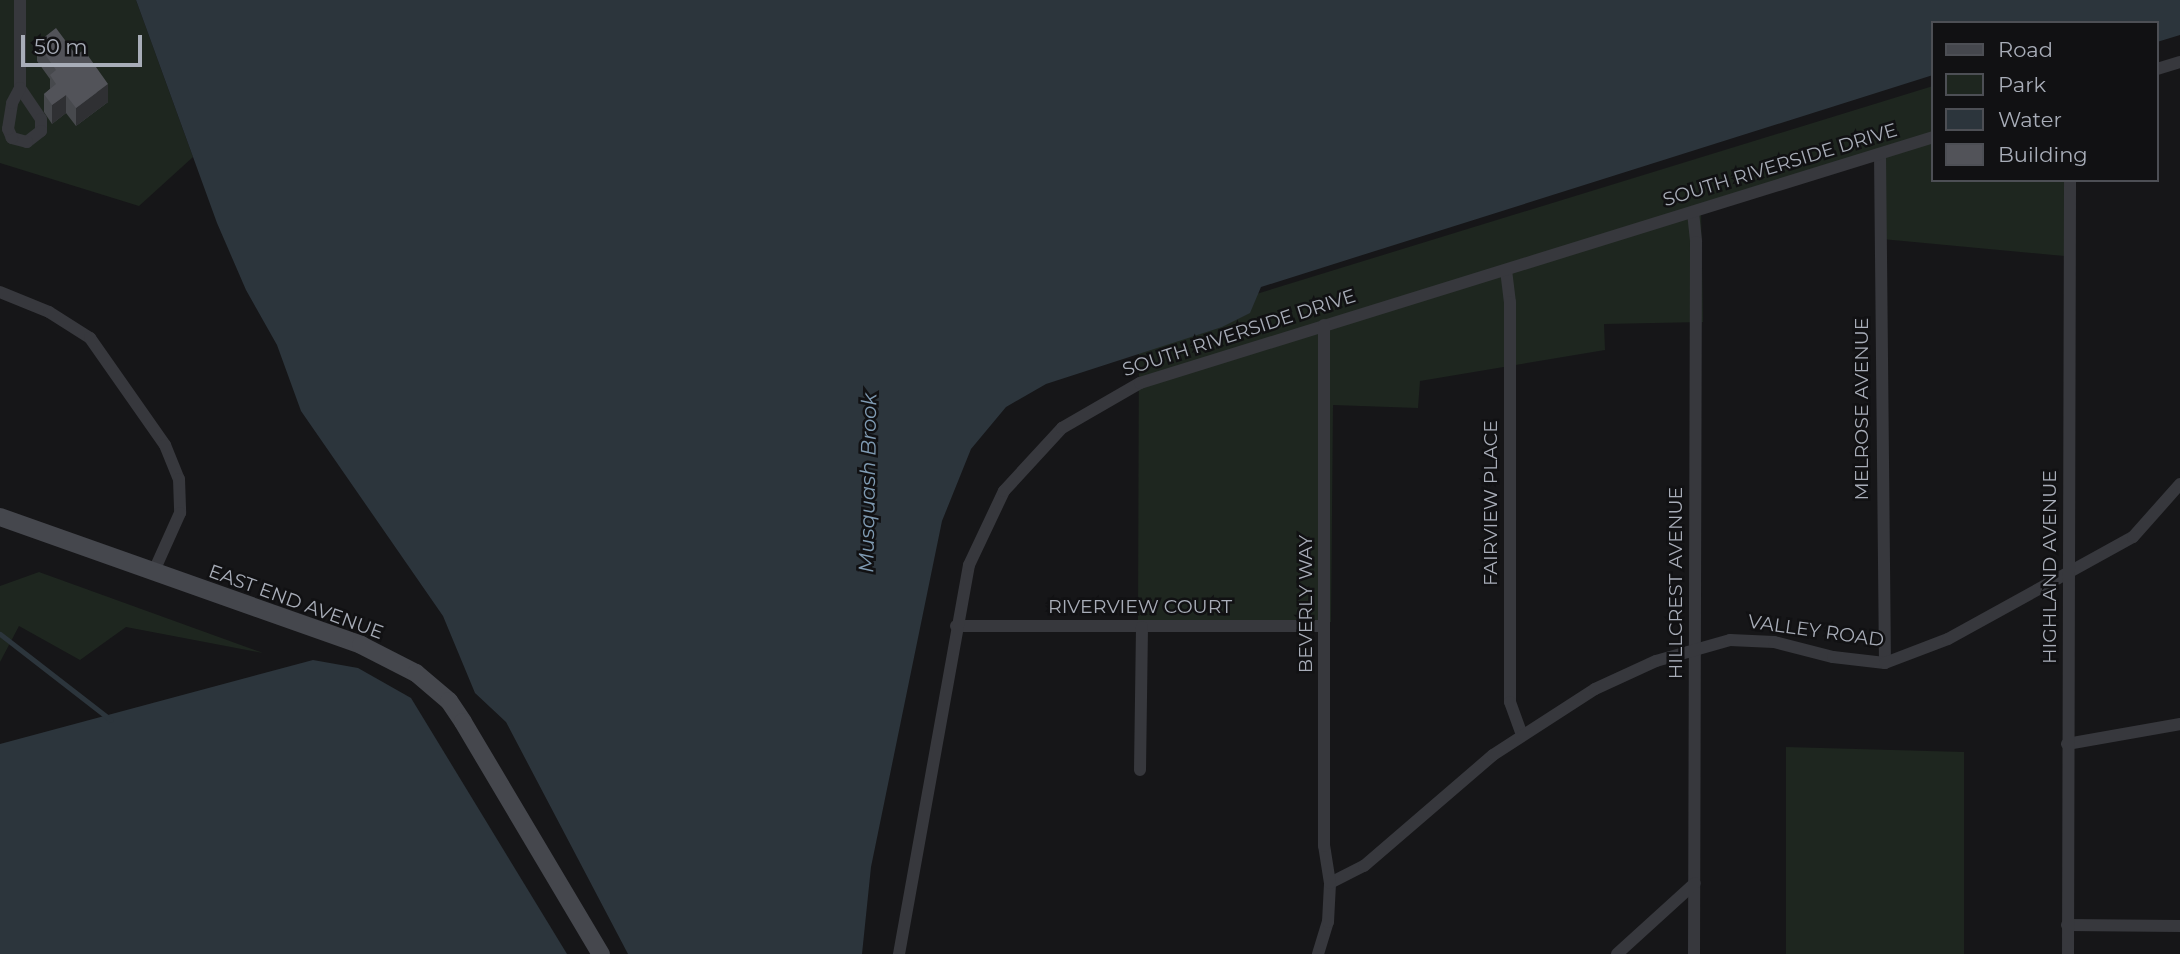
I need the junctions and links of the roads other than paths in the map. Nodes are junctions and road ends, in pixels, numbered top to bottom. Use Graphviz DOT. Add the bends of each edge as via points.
graph roads {
  1 [pos="20,0"];
  2 [pos="2180,62"];
  3 [pos="2159,68"];
  4 [pos="20,88"];
  5 [pos="1932,137"];
  6 [pos="1880,154"];
  7 [pos="2070,182"];
  8 [pos="1693,212"];
  9 [pos="1506,270"];
  10 [pos="0,292"];
  11 [pos="1324,326"];
  12 [pos="2180,484"];
  13 [pos="0,517"];
  14 [pos="2070,572"];
  15 [pos="153,573"];
  16 [pos="956,626"];
  17 [pos="1324,626"];
  18 [pos="1142,627"];
  19 [pos="1695,649"];
  20 [pos="1885,663"];
  21 [pos="2180,724"];
  22 [pos="1522,735"];
  23 [pos="2067,744"];
  24 [pos="1140,770"];
  25 [pos="1330,883"];
  26 [pos="1695,883"];
  27 [pos="2067,925"];
  28 [pos="2180,926"];
  29 [pos="601,954"];
  30 [pos="899,954"];
  31 [pos="1318,954"];
  32 [pos="1617,954"];
  33 [pos="1694,954"];
  34 [pos="2067,954"];
  1 -- 4 [label="street"];
  2 -- 3 [label="street"];
  5 -- 6 [label="street, SOUTH RIVERSIDE DRIVE"];
  6 -- 8 [label="street, SOUTH RIVERSIDE DRIVE"];
  6 -- 20 [label="street, MELROSE AVENUE"];
  7 -- 14 [label="street, HIGHLAND AVENUE"];
  8 -- 9 [label="street, SOUTH RIVERSIDE DRIVE"];
  8 -- 19 [label="street, HILLCREST AVENUE"];
  9 -- 11 [label="street, SOUTH RIVERSIDE DRIVE"];
  9 -- 22 [label="street, FAIRVIEW PLACE" via="1510,302 1510,702"];
  10 -- 15 [label="street" via="49,312 90,338 165,445 179,479 180,513"];
  11 -- 16 [label="street, SOUTH RIVERSIDE DRIVE" via="1140,383 1062,428 1019,471 989,516 969,565"];
  11 -- 17 [label="street, BEVERLY WAY"];
  12 -- 14 [label="street, VALLEY ROAD" via="2142,530"];
  13 -- 15 [label="street, EAST END AVENUE"];
  14 -- 20 [label="street, VALLEY ROAD" via="1948,639"];
  14 -- 23 [label="street, HIGHLAND AVENUE"];
  15 -- 29 [label="street, EAST END AVENUE" via="362,645 433,686 463,722"];
  16 -- 18 [label="street, RIVERVIEW COURT"];
  16 -- 30 [label="street, SOUTH RIVERSIDE DRIVE"];
  17 -- 18 [label="street, RIVERVIEW COURT"];
  17 -- 25 [label="street, BEVERLY WAY" via="1324,846"];
  18 -- 24 [label="street"];
  19 -- 20 [label="street, VALLEY ROAD" via="1744,639"];
  19 -- 22 [label="street, VALLEY ROAD" via="1595,689"];
  19 -- 26 [label="street, HILLCREST AVENUE"];
  21 -- 23 [label="street"];
  22 -- 25 [label="street, VALLEY ROAD" via="1364,866"];
  23 -- 27 [label="street, HIGHLAND AVENUE"];
  25 -- 31 [label="street" via="1328,922"];
  26 -- 32 [label="street"];
  26 -- 33 [label="street, HILLCREST AVENUE"];
  27 -- 28 [label="street"];
  27 -- 34 [label="street, HIGHLAND AVENUE"];
}
